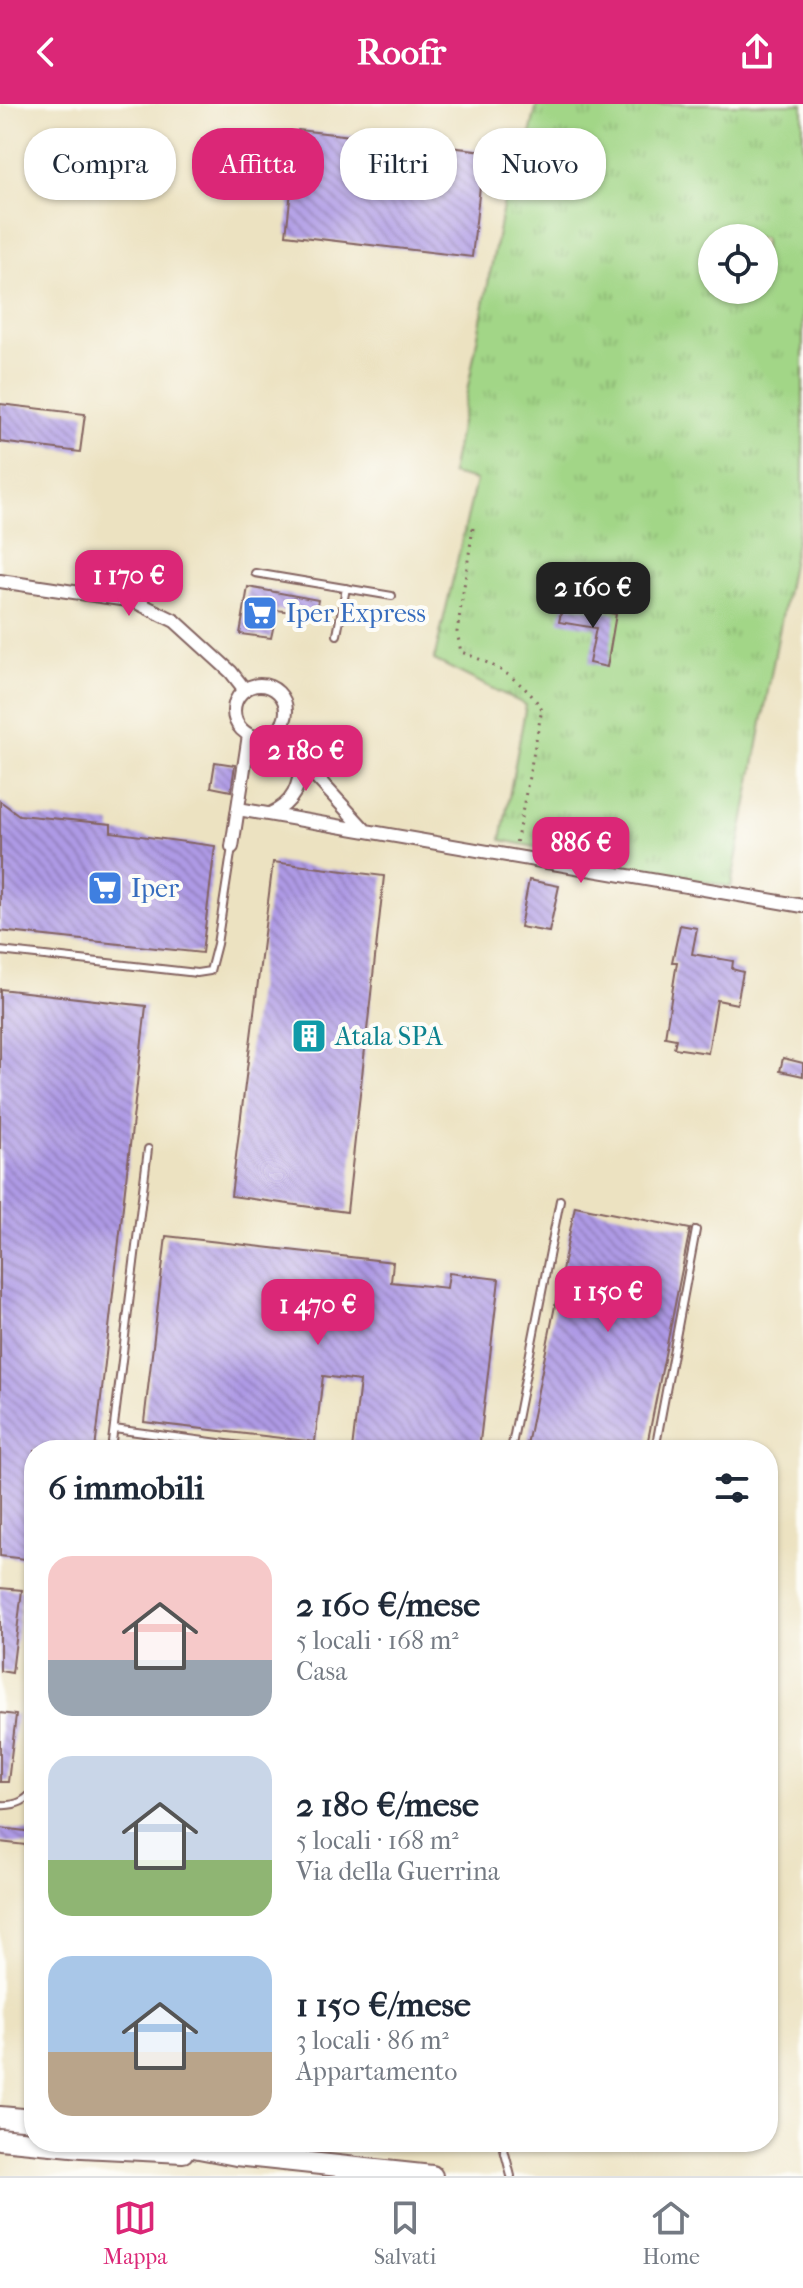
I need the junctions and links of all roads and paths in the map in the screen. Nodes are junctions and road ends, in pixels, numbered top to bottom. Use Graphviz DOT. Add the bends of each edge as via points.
graph roads {
  1 [pos="473,528"];
  2 [pos="255,573"];
  3 [pos="0,581"];
  4 [pos="346,588"];
  5 [pos="392,596"];
  6 [pos="337,635"];
  7 [pos="245,690"];
  8 [pos="275,732"];
  9 [pos="249,735"];
  10 [pos="302,762"];
  11 [pos="238,809"];
  12 [pos="270,814"];
  13 [pos="364,829"];
  14 [pos="232,847"];
  15 [pos="514,855"];
  16 [pos="803,906"];
  17 [pos="0,951"];
  18 [pos="148,1149"];
  19 [pos="560,1200"];
  20 [pos="696,1230"];
  21 [pos="114,1429"];
  22 [pos="112,1440"];
  23 [pos="197,1440"];
  24 [pos="513,1440"];
  25 [pos="657,1440"];
  26 [pos="24,1800"];
  27 [pos="0,1805"];
  28 [pos="0,2117"];
  29 [pos="24,2119"];
  30 [pos="0,2139"];
  31 [pos="24,2141"];
  32 [pos="178,2152"];
  33 [pos="220,2152"];
  34 [pos="505,2152"];
  35 [pos="236,2155"];
  36 [pos="432,2176"];
  37 [pos="511,2176"];
  1 -- 15 [label="path" via="457,632 461,652 487,661 520,683 542,709"];
  2 -- 4 [label="lane"];
  3 -- 7 [label="street" via="134,601 175,621"];
  4 -- 5 [label="lane"];
  4 -- 6 [label="lane"];
  7 -- 8 [label="street" via="265,686 282,698 286,712"];
  7 -- 9 [label="street" via="236,701 234,717"];
  8 -- 9 [label="street"];
  8 -- 10 [label="street"];
  9 -- 11 [label="street"];
  10 -- 12 [label="street" via="294,796"];
  10 -- 13 [label="street"];
  11 -- 12 [label="street"];
  11 -- 14 [label="street"];
  12 -- 13 [label="street"];
  13 -- 15 [label="street"];
  14 -- 17 [label="lane" via="210,971"];
  15 -- 16 [label="street"];
  18 -- 21 [label="lane"];
  19 -- 24 [label="lane"];
  20 -- 25 [label="lane"];
  21 -- 22 [label="lane"];
  21 -- 23 [label="lane"];
  26 -- 27 [label="lane"];
  28 -- 29 [label="main road"];
  30 -- 31 [label="main road"];
  32 -- 35 [label="main road"];
  33 -- 35 [label="main road"];
  34 -- 37 [label="lane"];
  35 -- 36 [label="main road"];
}
